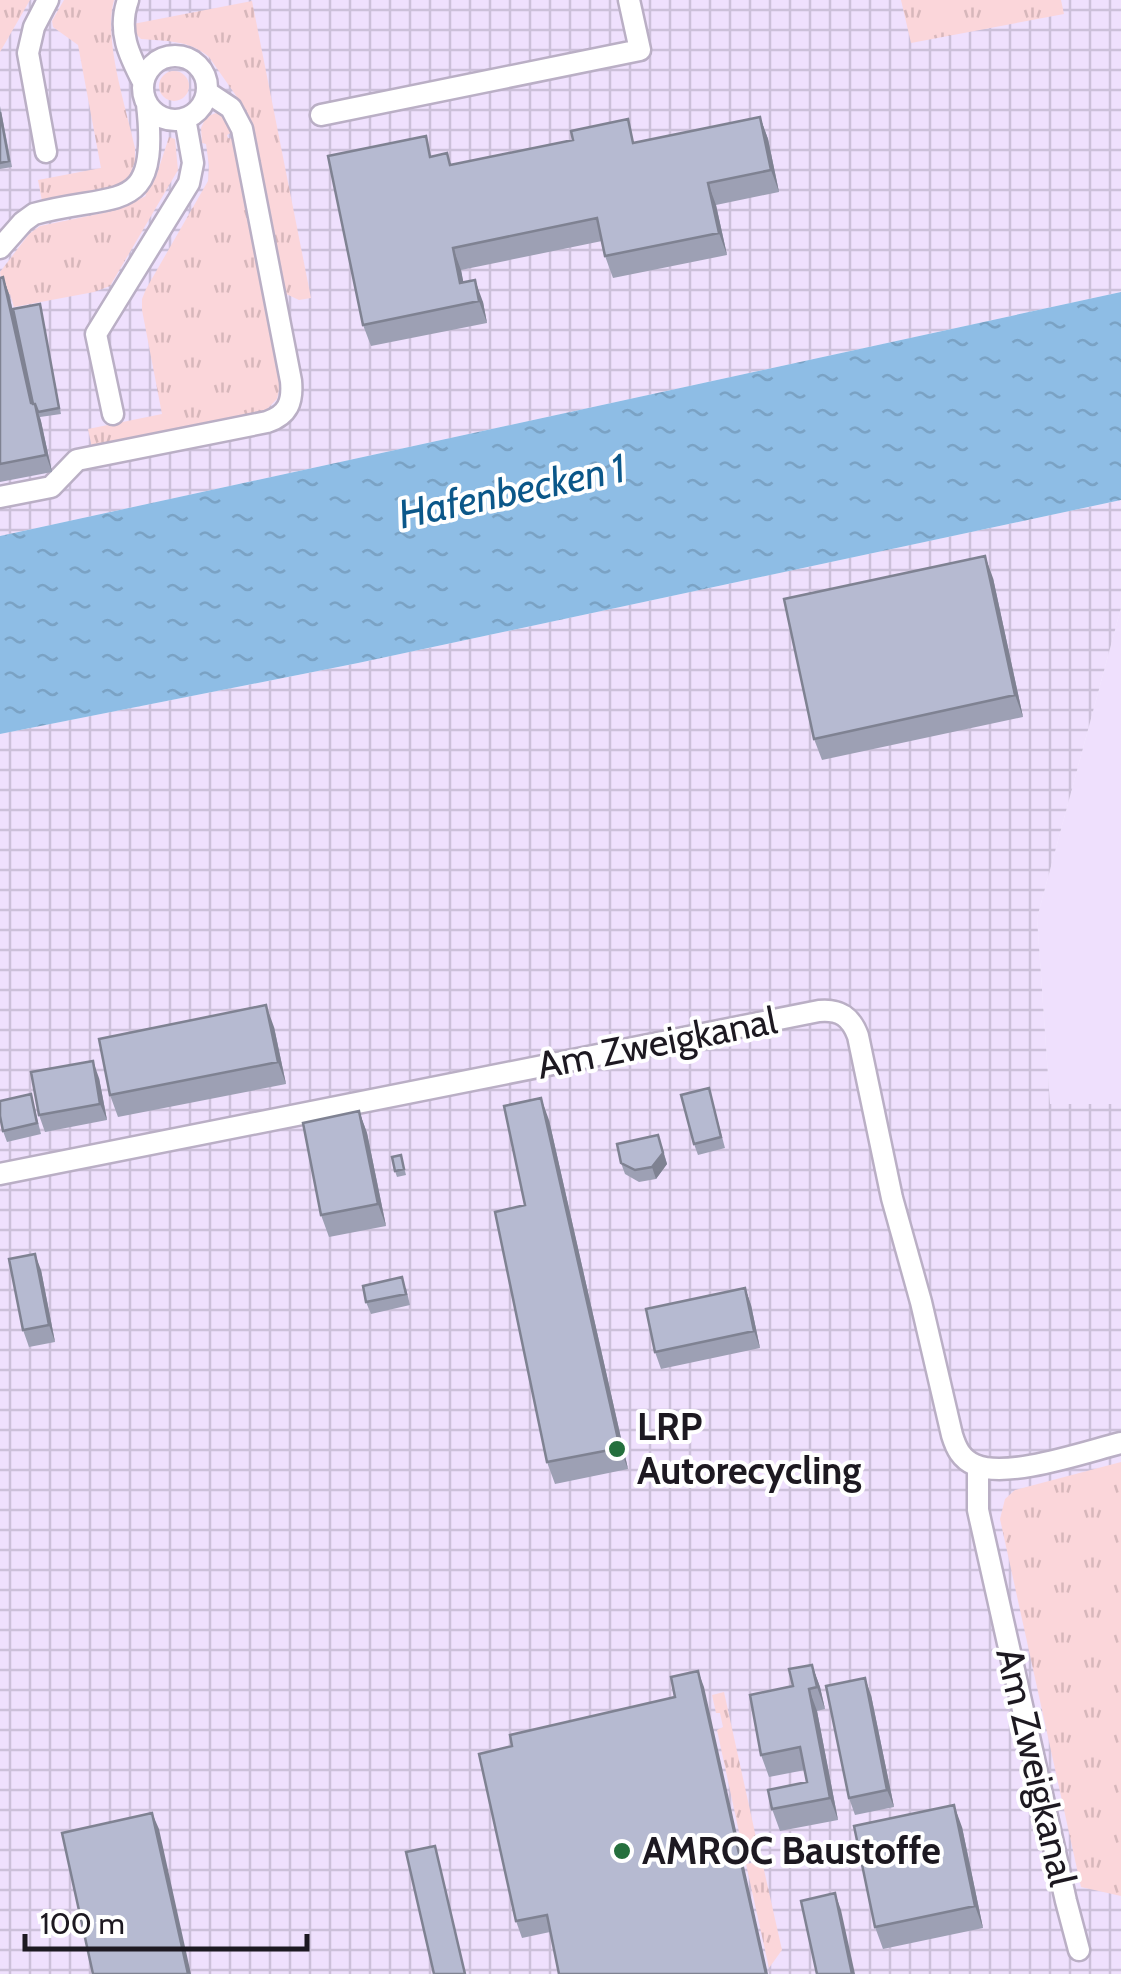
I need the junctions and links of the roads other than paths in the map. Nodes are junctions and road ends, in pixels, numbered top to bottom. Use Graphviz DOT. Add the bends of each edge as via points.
graph roads {
  1 [pos="48,0"];
  2 [pos="128,0"];
  3 [pos="629,0"];
  4 [pos="143,82"];
  5 [pos="207,92"];
  6 [pos="147,104"];
  7 [pos="321,114"];
  8 [pos="186,118"];
  9 [pos="46,152"];
  10 [pos="0,248"];
  11 [pos="113,414"];
  12 [pos="0,497"];
  13 [pos="0,1174"];
  14 [pos="1121,1443"];
  15 [pos="978,1466"];
  16 [pos="1079,1950"];
  1 -- 9 [label="street" via="28,48"];
  2 -- 4 [label="street" via="124,39"];
  3 -- 7 [label="street" via="640,50"];
  4 -- 5 [label="street" via="154,63 179,56 201,68"];
  4 -- 6 [label="street"];
  5 -- 8 [label="street"];
  5 -- 12 [label="street" via="231,108 242,129 291,381 290,405 266,422 77,460 51,486"];
  6 -- 8 [label="street" via="164,118"];
  6 -- 10 [label="street" via="150,154 135,189 34,214"];
  8 -- 11 [label="street" via="189,184 96,334"];
  13 -- 15 [label="street, Am Zweigkanal" via="836,1011 850,1019 858,1036 955,1446"];
  14 -- 15 [label="street" via="1018,1468"];
  15 -- 16 [label="street, Am Zweigkanal" via="978,1510"];
}
